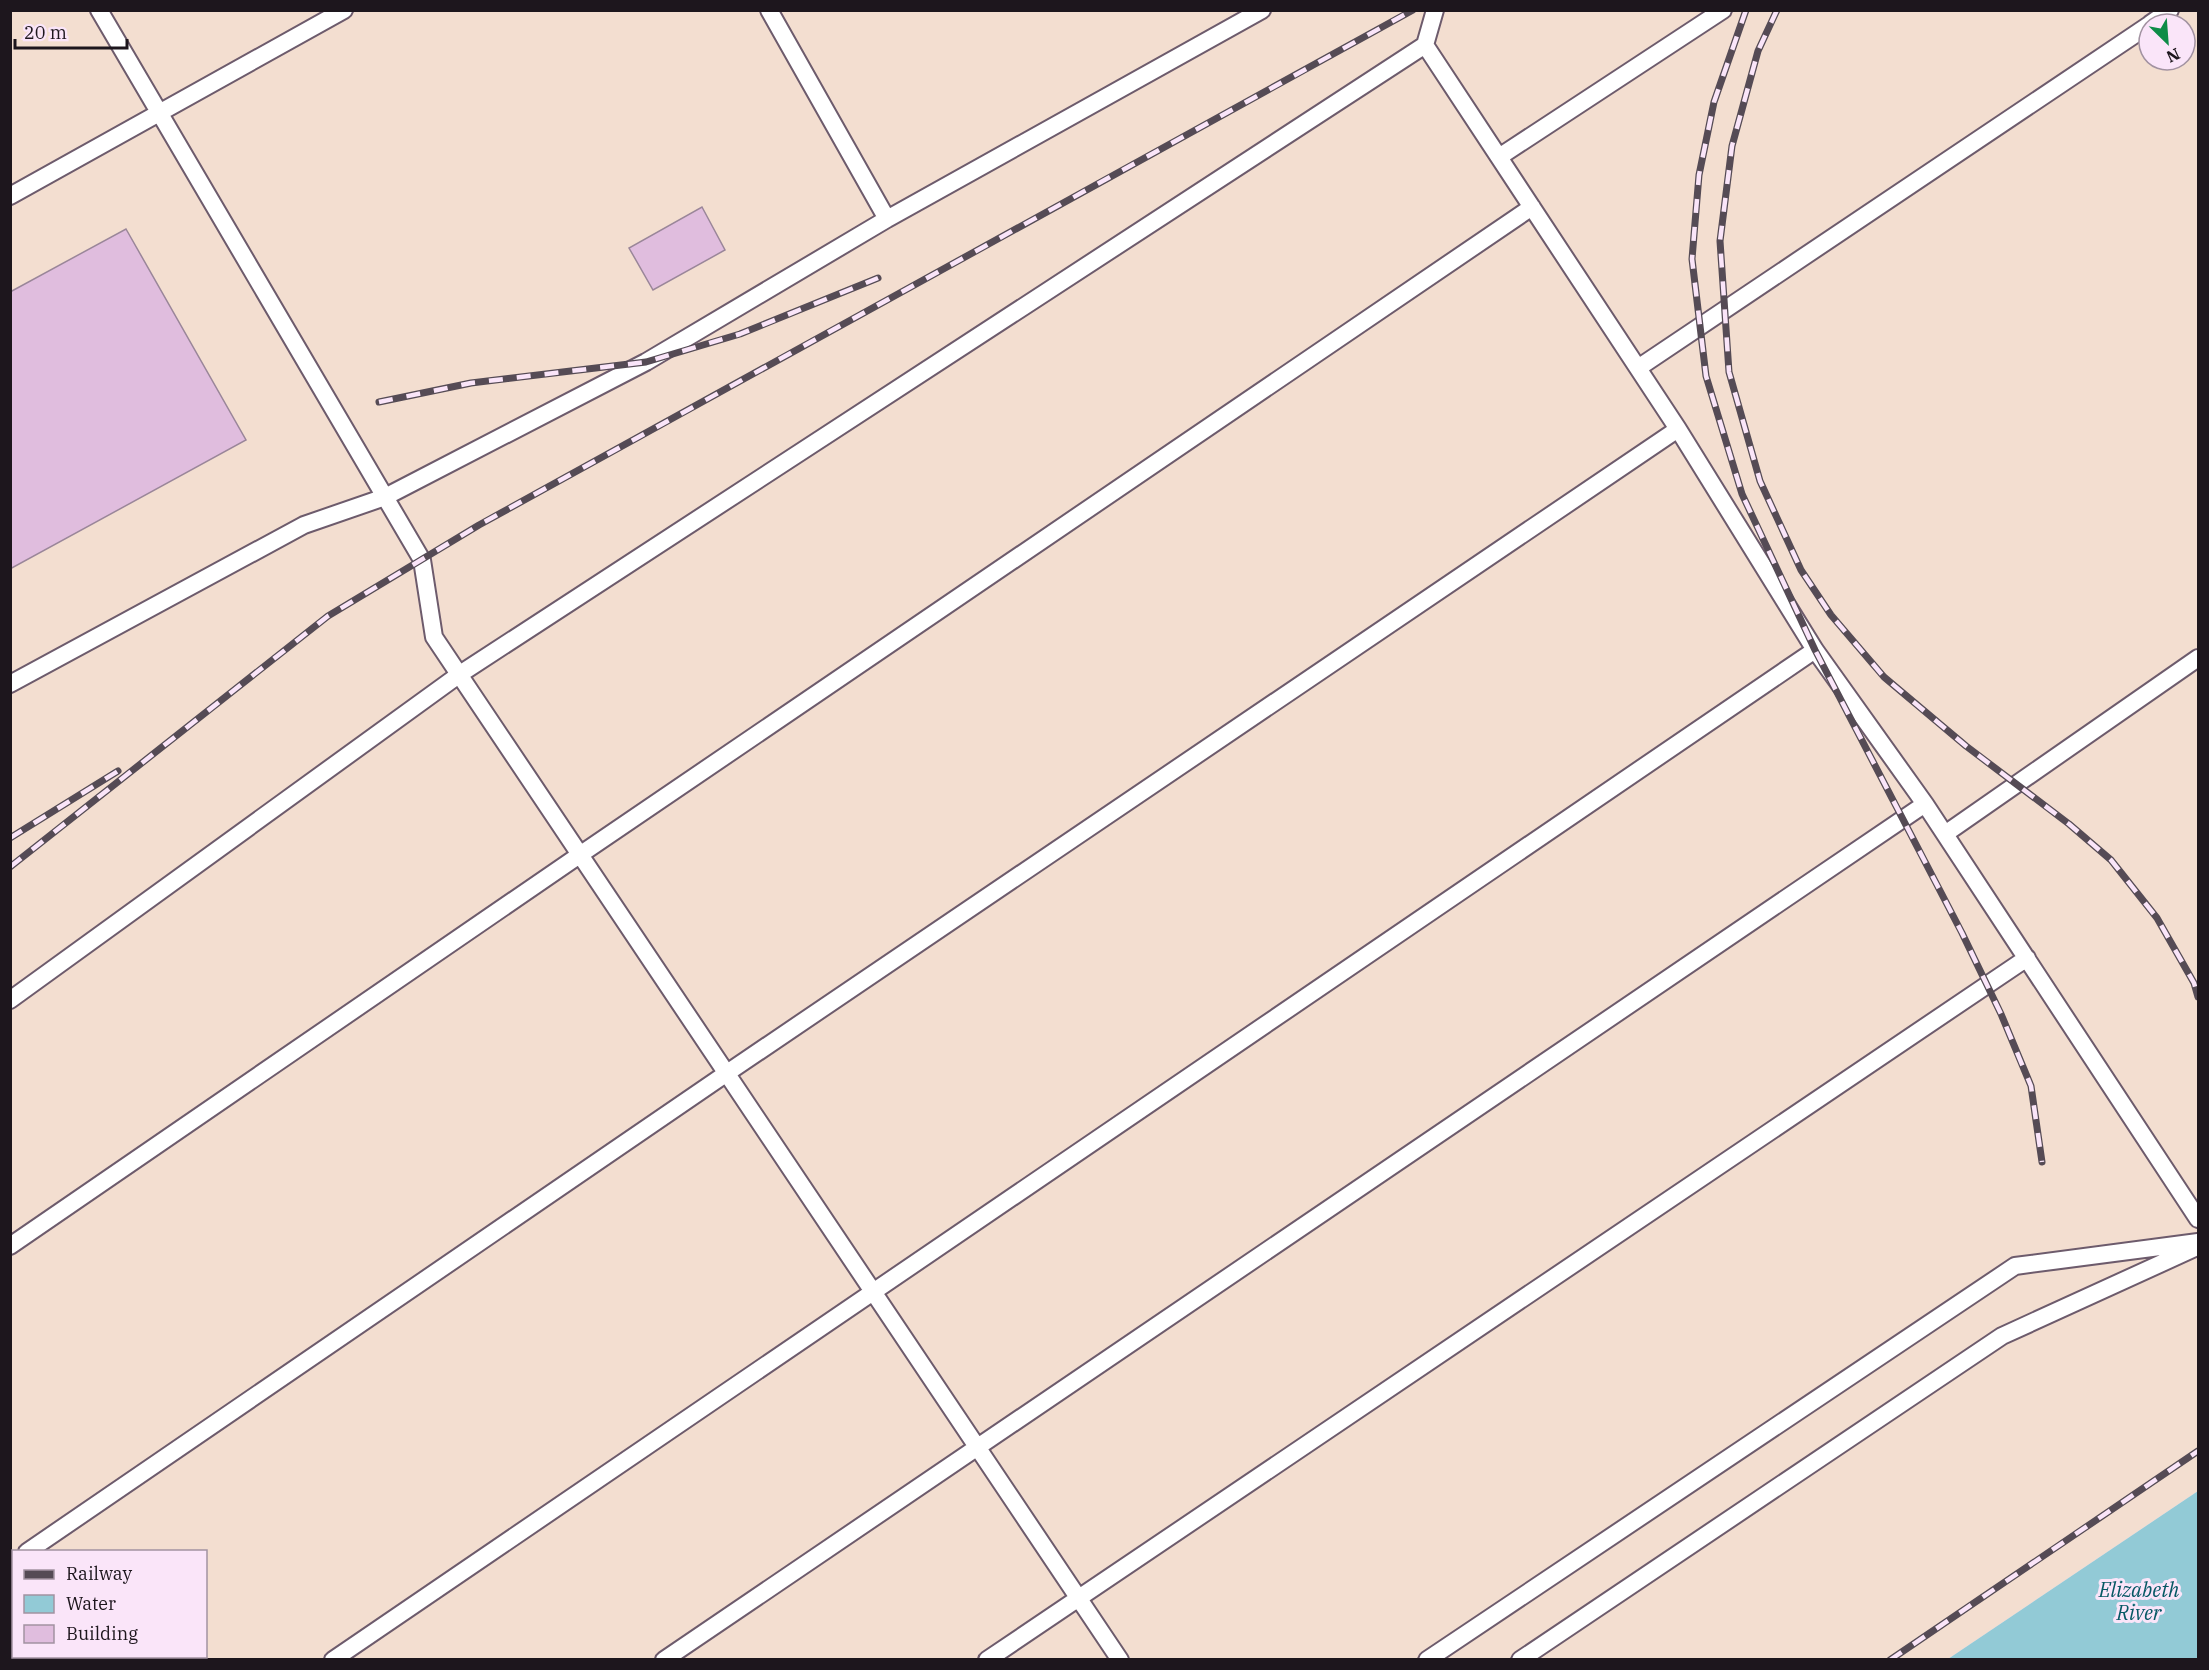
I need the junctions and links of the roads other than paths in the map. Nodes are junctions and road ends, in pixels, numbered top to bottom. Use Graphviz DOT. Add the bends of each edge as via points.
graph roads {
  1 [pos="99,10"];
  2 [pos="344,10"];
  3 [pos="769,10"];
  4 [pos="1262,10"];
  5 [pos="1436,10"];
  6 [pos="1723,10"];
  7 [pos="2137,33"];
  8 [pos="1425,45"];
  9 [pos="159,113"];
  10 [pos="1499,157"];
  11 [pos="10,196"];
  12 [pos="1532,207"];
  13 [pos="886,219"];
  14 [pos="1638,368"];
  15 [pos="1678,429"];
  16 [pos="385,497"];
  17 [pos="1815,650"];
  18 [pos="2199,658"];
  19 [pos="460,674"];
  20 [pos="10,684"];
  21 [pos="1925,804"];
  22 [pos="1945,834"];
  23 [pos="580,854"];
  24 [pos="2027,958"];
  25 [pos="10,1000"];
  26 [pos="727,1073"];
  27 [pos="2199,1219"];
  28 [pos="2199,1242"];
  29 [pos="10,1246"];
  30 [pos="2199,1247"];
  31 [pos="875,1293"];
  32 [pos="978,1447"];
  33 [pos="28,1550"];
  34 [pos="1078,1598"];
  35 [pos="333,1659"];
  36 [pos="664,1659"];
  37 [pos="987,1659"];
  38 [pos="1120,1659"];
  39 [pos="1427,1659"];
  40 [pos="1520,1659"];
  1 -- 9 [label="lane"];
  2 -- 9 [label="lane"];
  3 -- 13 [label="lane"];
  4 -- 13 [label="lane"];
  5 -- 8 [label="lane"];
  6 -- 10 [label="lane"];
  7 -- 14 [label="lane"];
  8 -- 10 [label="lane"];
  8 -- 19 [label="lane"];
  9 -- 11 [label="lane"];
  9 -- 16 [label="lane"];
  10 -- 12 [label="lane"];
  12 -- 14 [label="lane"];
  12 -- 23 [label="lane"];
  13 -- 16 [label="lane" via="646,362"];
  14 -- 15 [label="lane"];
  15 -- 17 [label="lane"];
  15 -- 26 [label="lane"];
  16 -- 19 [label="lane" via="422,560 434,637"];
  16 -- 20 [label="lane" via="304,525"];
  17 -- 21 [label="lane"];
  17 -- 31 [label="lane"];
  18 -- 22 [label="lane"];
  19 -- 23 [label="lane"];
  19 -- 25 [label="lane"];
  21 -- 22 [label="lane"];
  21 -- 32 [label="lane"];
  22 -- 24 [label="lane"];
  23 -- 26 [label="lane"];
  23 -- 29 [label="lane"];
  24 -- 27 [label="lane"];
  24 -- 34 [label="lane"];
  26 -- 31 [label="lane"];
  26 -- 33 [label="lane"];
  28 -- 39 [label="lane" via="2015,1266"];
  30 -- 40 [label="lane" via="2002,1336"];
  31 -- 32 [label="lane"];
  31 -- 35 [label="lane"];
  32 -- 34 [label="lane"];
  32 -- 36 [label="lane"];
  34 -- 37 [label="lane"];
  34 -- 38 [label="lane"];
}
